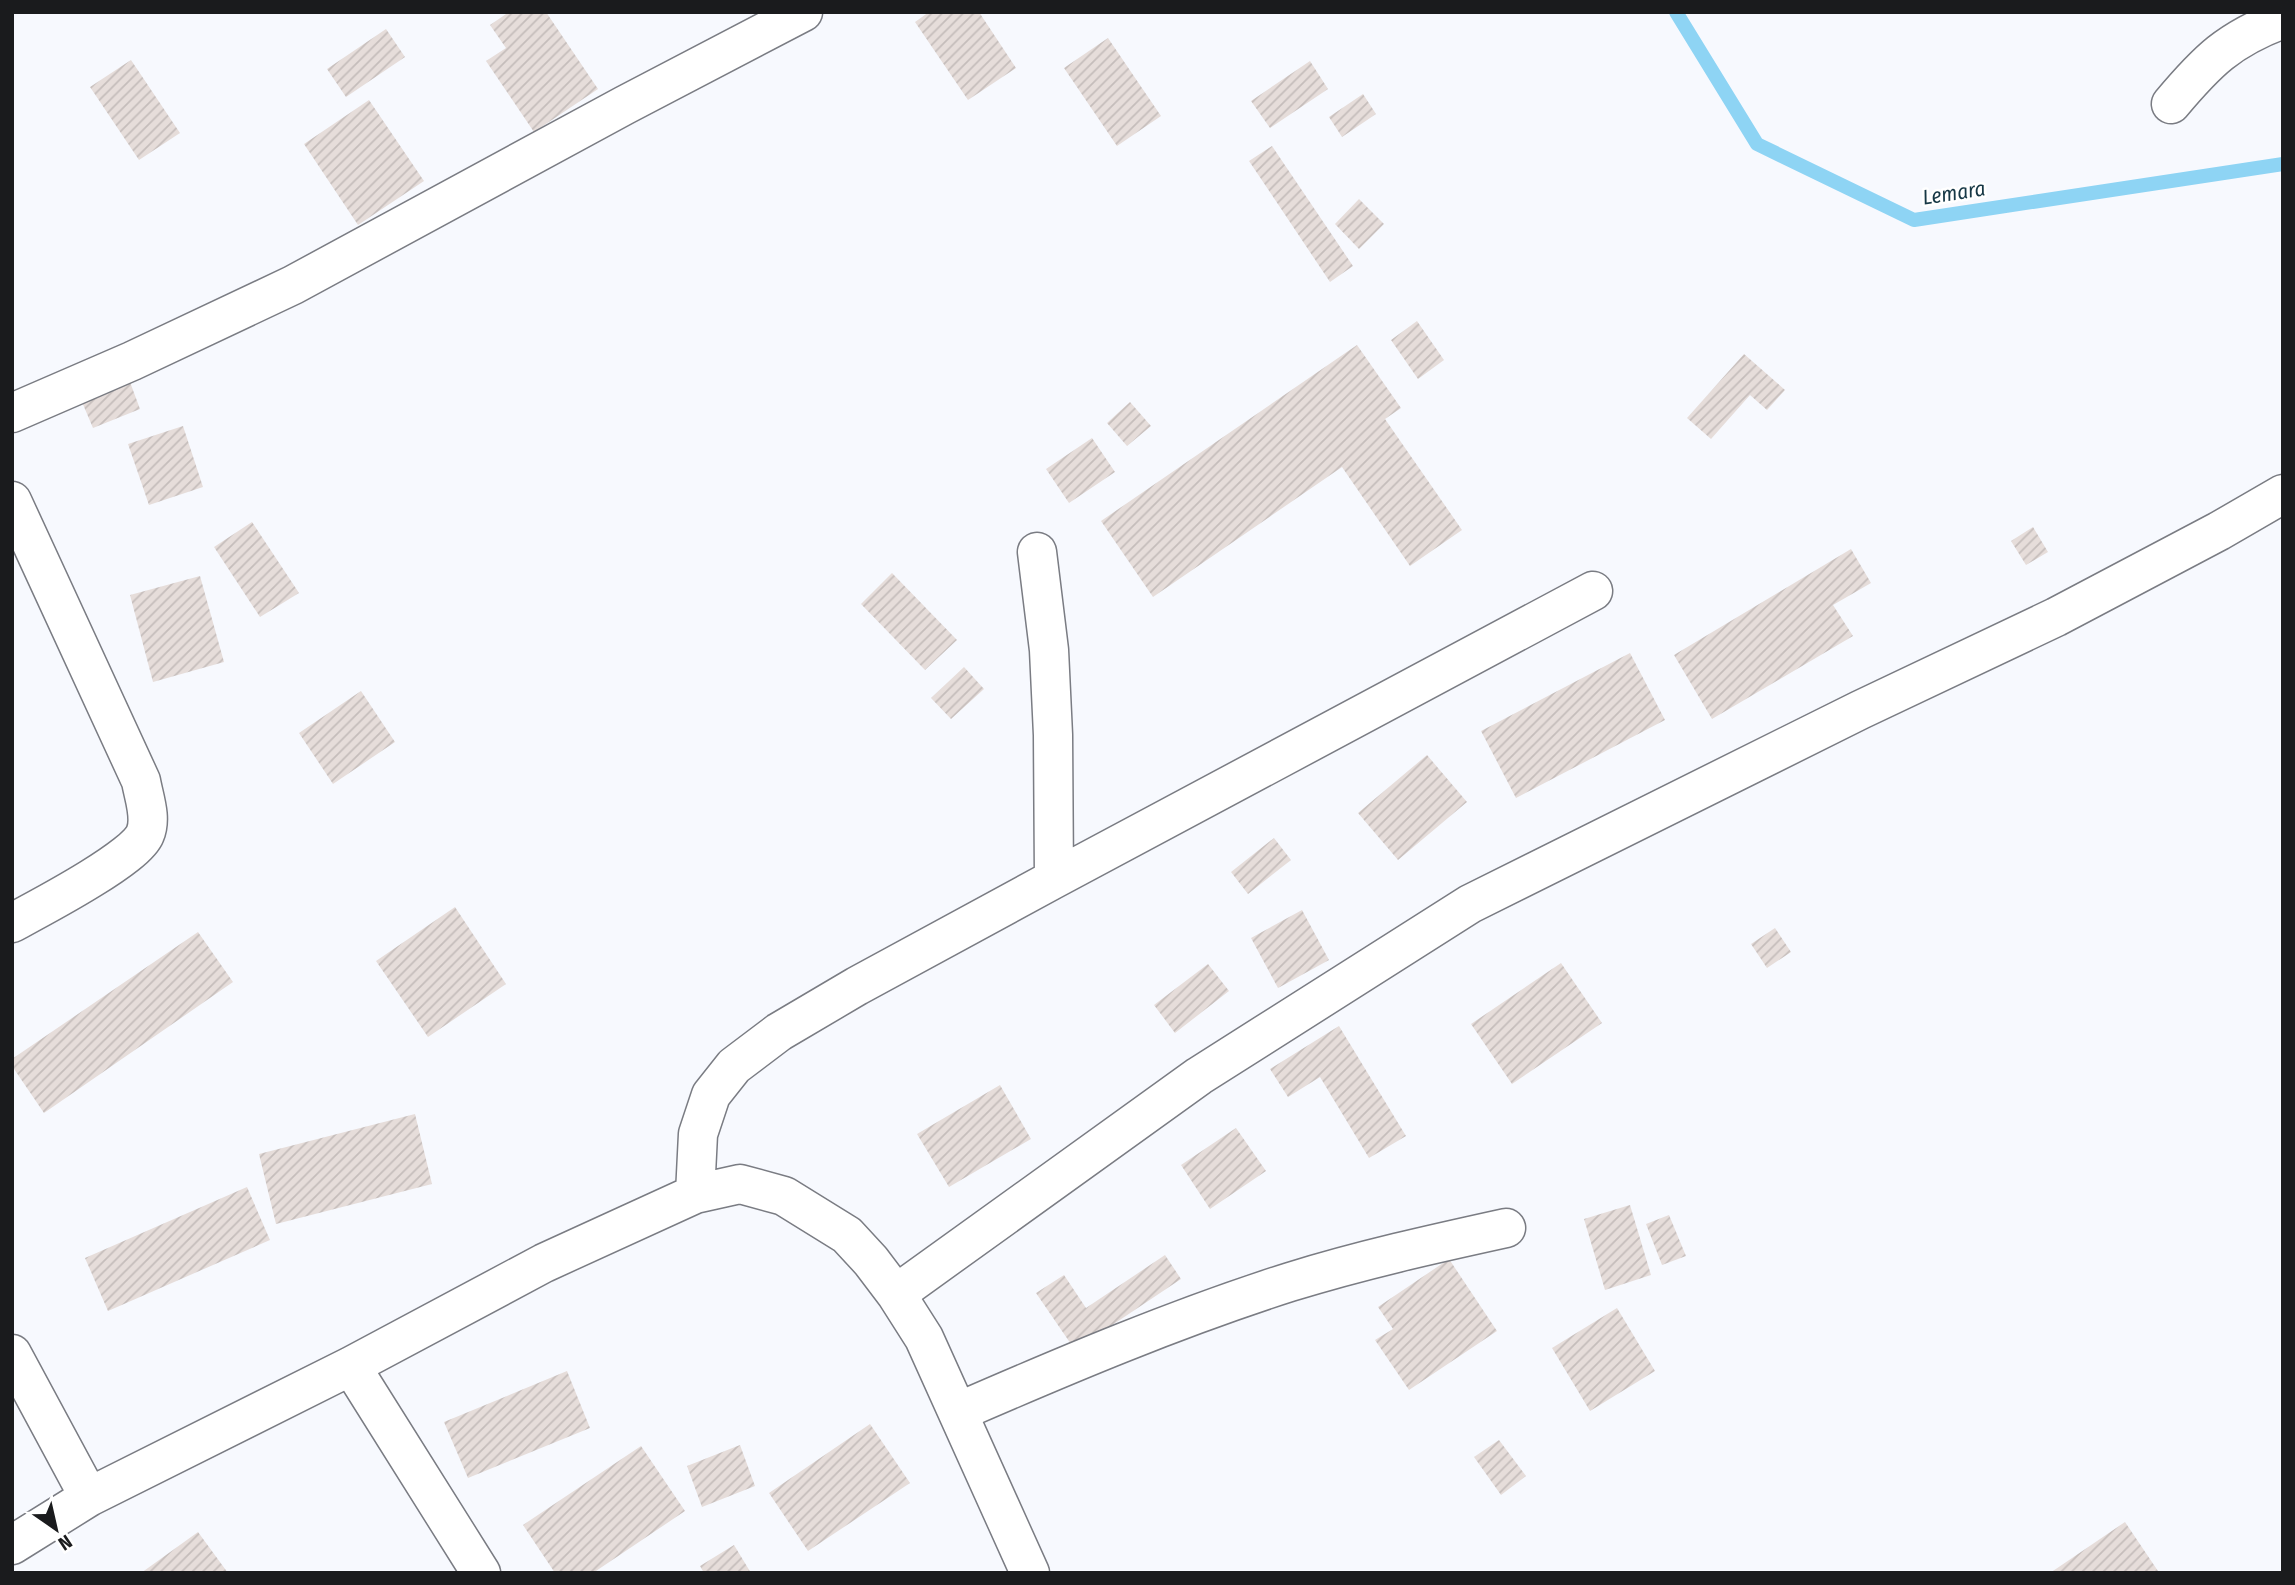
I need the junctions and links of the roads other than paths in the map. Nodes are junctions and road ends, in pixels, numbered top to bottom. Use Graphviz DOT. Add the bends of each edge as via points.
graph roads {
  1 [pos="803,12"];
  2 [pos="2283,19"];
  3 [pos="2171,104"];
  4 [pos="12,413"];
  5 [pos="2283,494"];
  6 [pos="12,501"];
  7 [pos="1037,551"];
  8 [pos="1593,591"];
  9 [pos="1054,879"];
  10 [pos="12,923"];
  11 [pos="695,1194"];
  12 [pos="1506,1228"];
  13 [pos="896,1294"];
  14 [pos="12,1354"];
  15 [pos="351,1366"];
  16 [pos="958,1412"];
  17 [pos="89,1497"];
  18 [pos="12,1545"];
  19 [pos="481,1573"];
  20 [pos="1030,1573"];
  1 -- 4 [label="street" via="293,285"];
  2 -- 3 [label="street" via="2231,44 2206,64"];
  5 -- 13 [label="street" via="2056,617 1470,904 1199,1076"];
  6 -- 10 [label="street" via="141,781 148,822 145,836 133,850"];
  7 -- 9 [label="street" via="1049,650"];
  8 -- 9 [label="street"];
  9 -- 11 [label="street" via="790,1025 734,1066 712,1095 698,1135"];
  11 -- 13 [label="street" via="740,1184 783,1196 847,1236"];
  11 -- 15 [label="street" via="544,1263"];
  12 -- 16 [label="street" via="1290,1282 1206,1311"];
  13 -- 16 [label="street" via="924,1338"];
  14 -- 17 [label="street"];
  15 -- 17 [label="street"];
  15 -- 19 [label="street"];
  16 -- 20 [label="street"];
  17 -- 18 [label="street"];
}
